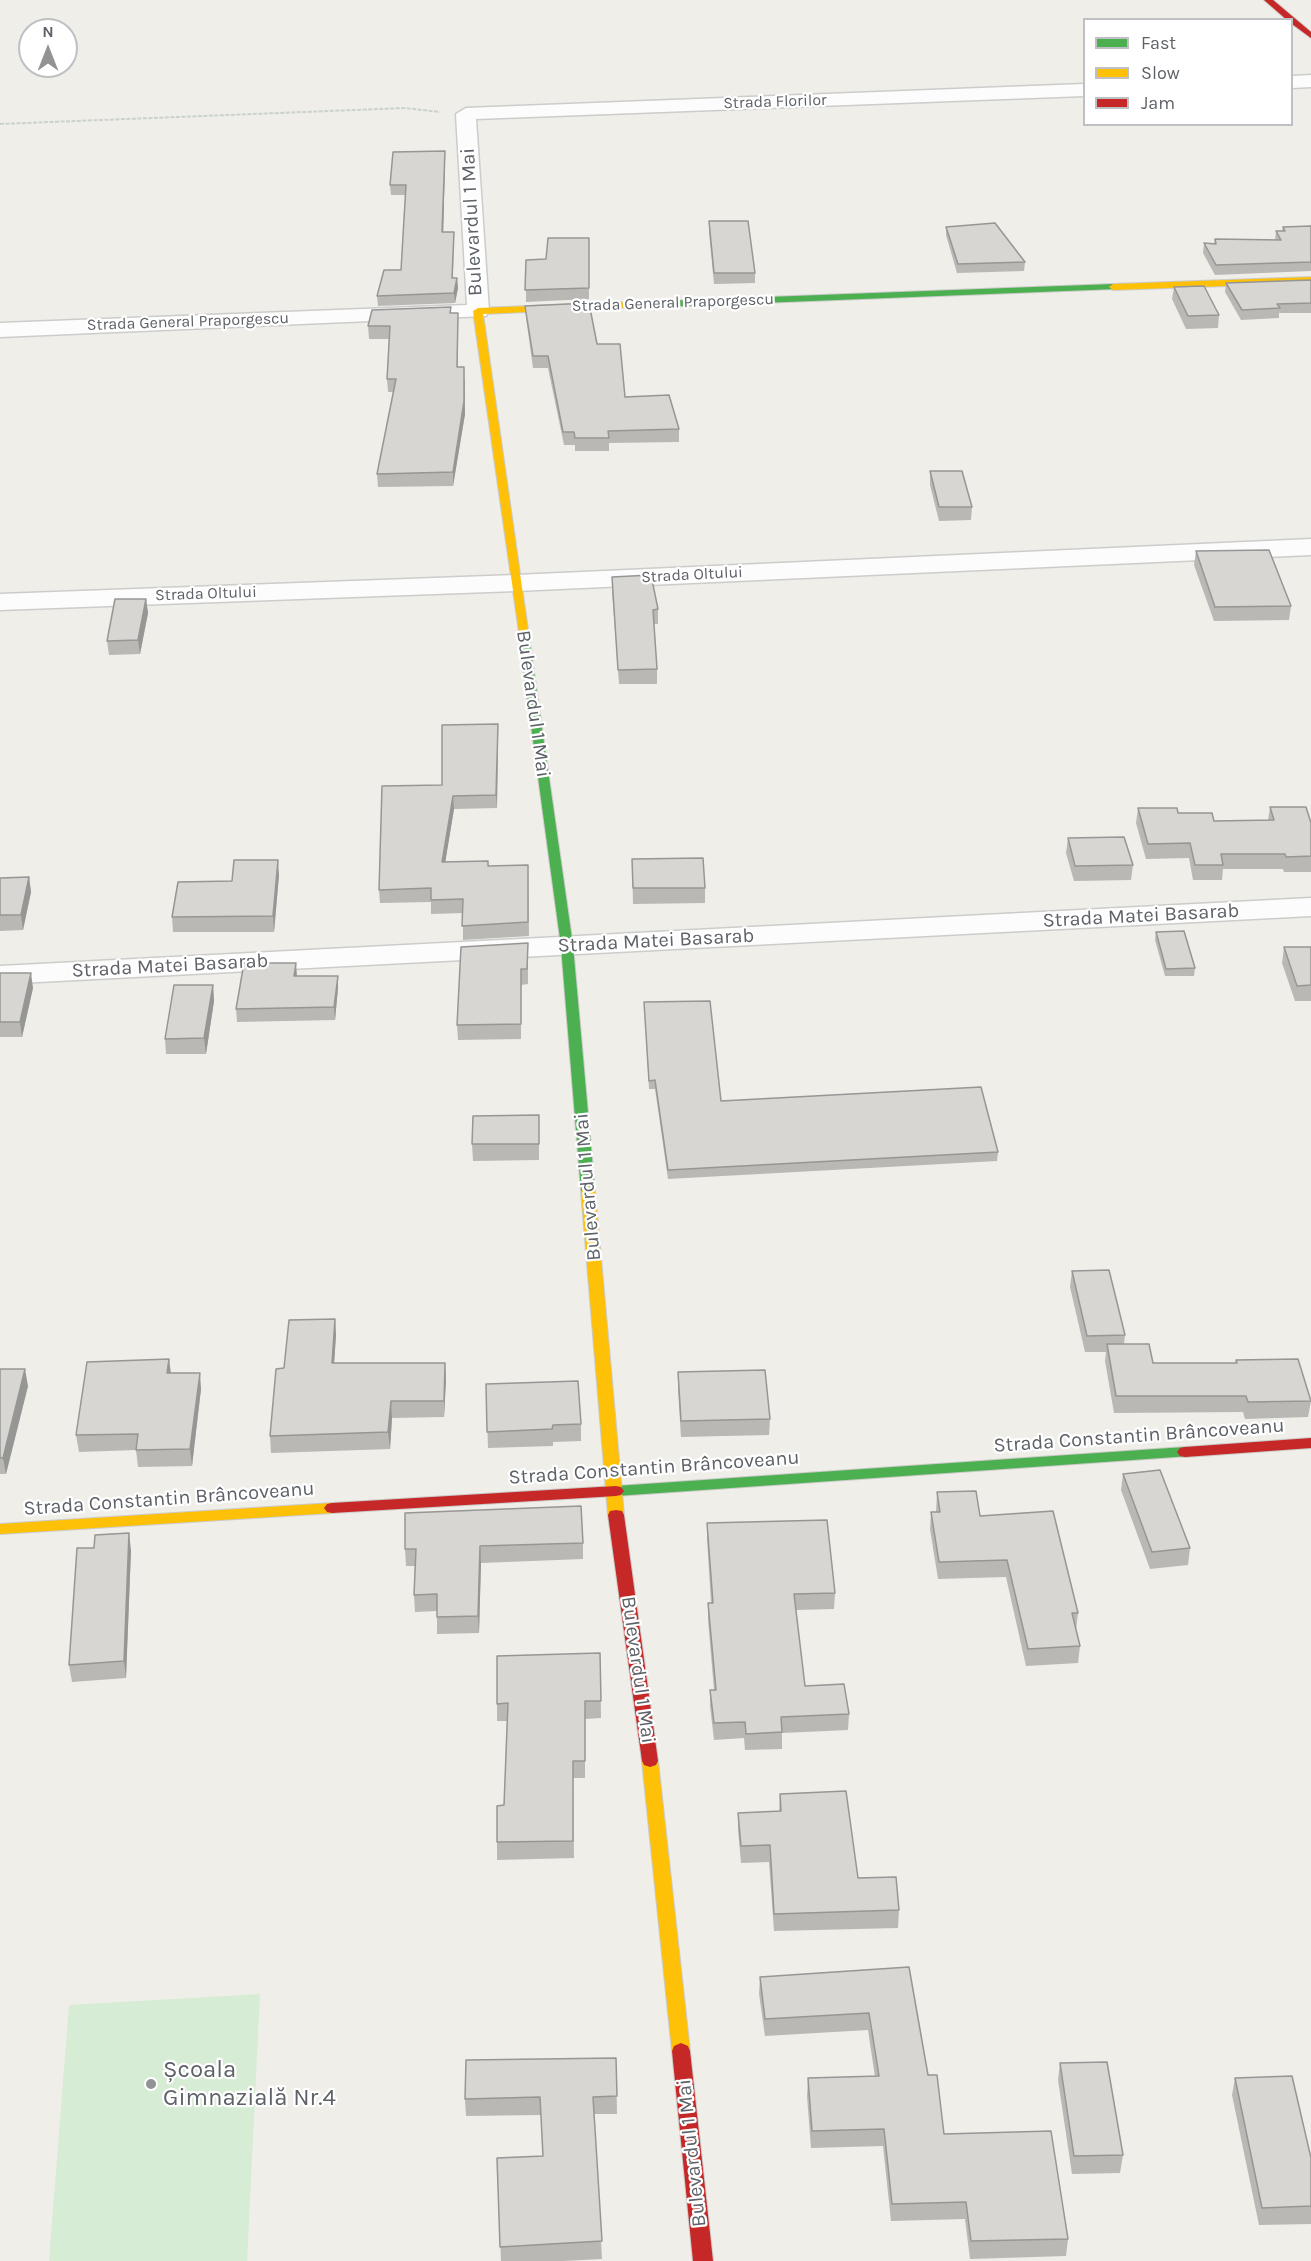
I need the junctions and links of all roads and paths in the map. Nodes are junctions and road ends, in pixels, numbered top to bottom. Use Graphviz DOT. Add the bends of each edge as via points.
graph roads {
  1 [pos="1268,0"];
  2 [pos="1290,18"];
  3 [pos="1293,21"];
  4 [pos="1311,36"];
  5 [pos="1311,81"];
  6 [pos="1293,82"];
  7 [pos="1083,90"];
  8 [pos="466,114"];
  9 [pos="0,124"];
  10 [pos="1311,280"];
  11 [pos="478,311"];
  12 [pos="0,330"];
  13 [pos="1311,547"];
  14 [pos="516,584"];
  15 [pos="0,602"];
  16 [pos="1311,907"];
  17 [pos="567,946"];
  18 [pos="0,975"];
  19 [pos="1311,1443"];
  20 [pos="613,1491"];
  21 [pos="0,1529"];
  22 [pos="703,2261"];
  1 -- 2 [label="street"];
  3 -- 4 [label="street"];
  5 -- 6 [label="street"];
  7 -- 8 [label="street, Strada Florilor"];
  8 -- 9 [label="path" via="405,108"];
  8 -- 11 [label="street, Bulevardul 1 Mai"];
  10 -- 11 [label="street, Strada General Praporgescu"];
  11 -- 12 [label="street, Strada General Praporgescu"];
  11 -- 14 [label="street, Bulevardul 1 Mai"];
  13 -- 14 [label="street, Strada Oltului"];
  14 -- 15 [label="street, Strada Oltului"];
  14 -- 17 [label="street, Bulevardul 1 Mai"];
  16 -- 17 [label="street, Strada Matei Basarab"];
  17 -- 18 [label="street, Strada Matei Basarab"];
  17 -- 20 [label="street, Bulevardul 1 Mai"];
  19 -- 20 [label="street, Strada Constantin Brâncoveanu"];
  20 -- 21 [label="street, Strada Constantin Brâncoveanu"];
  20 -- 22 [label="street, Bulevardul 1 Mai" via="655,1797"];
}
